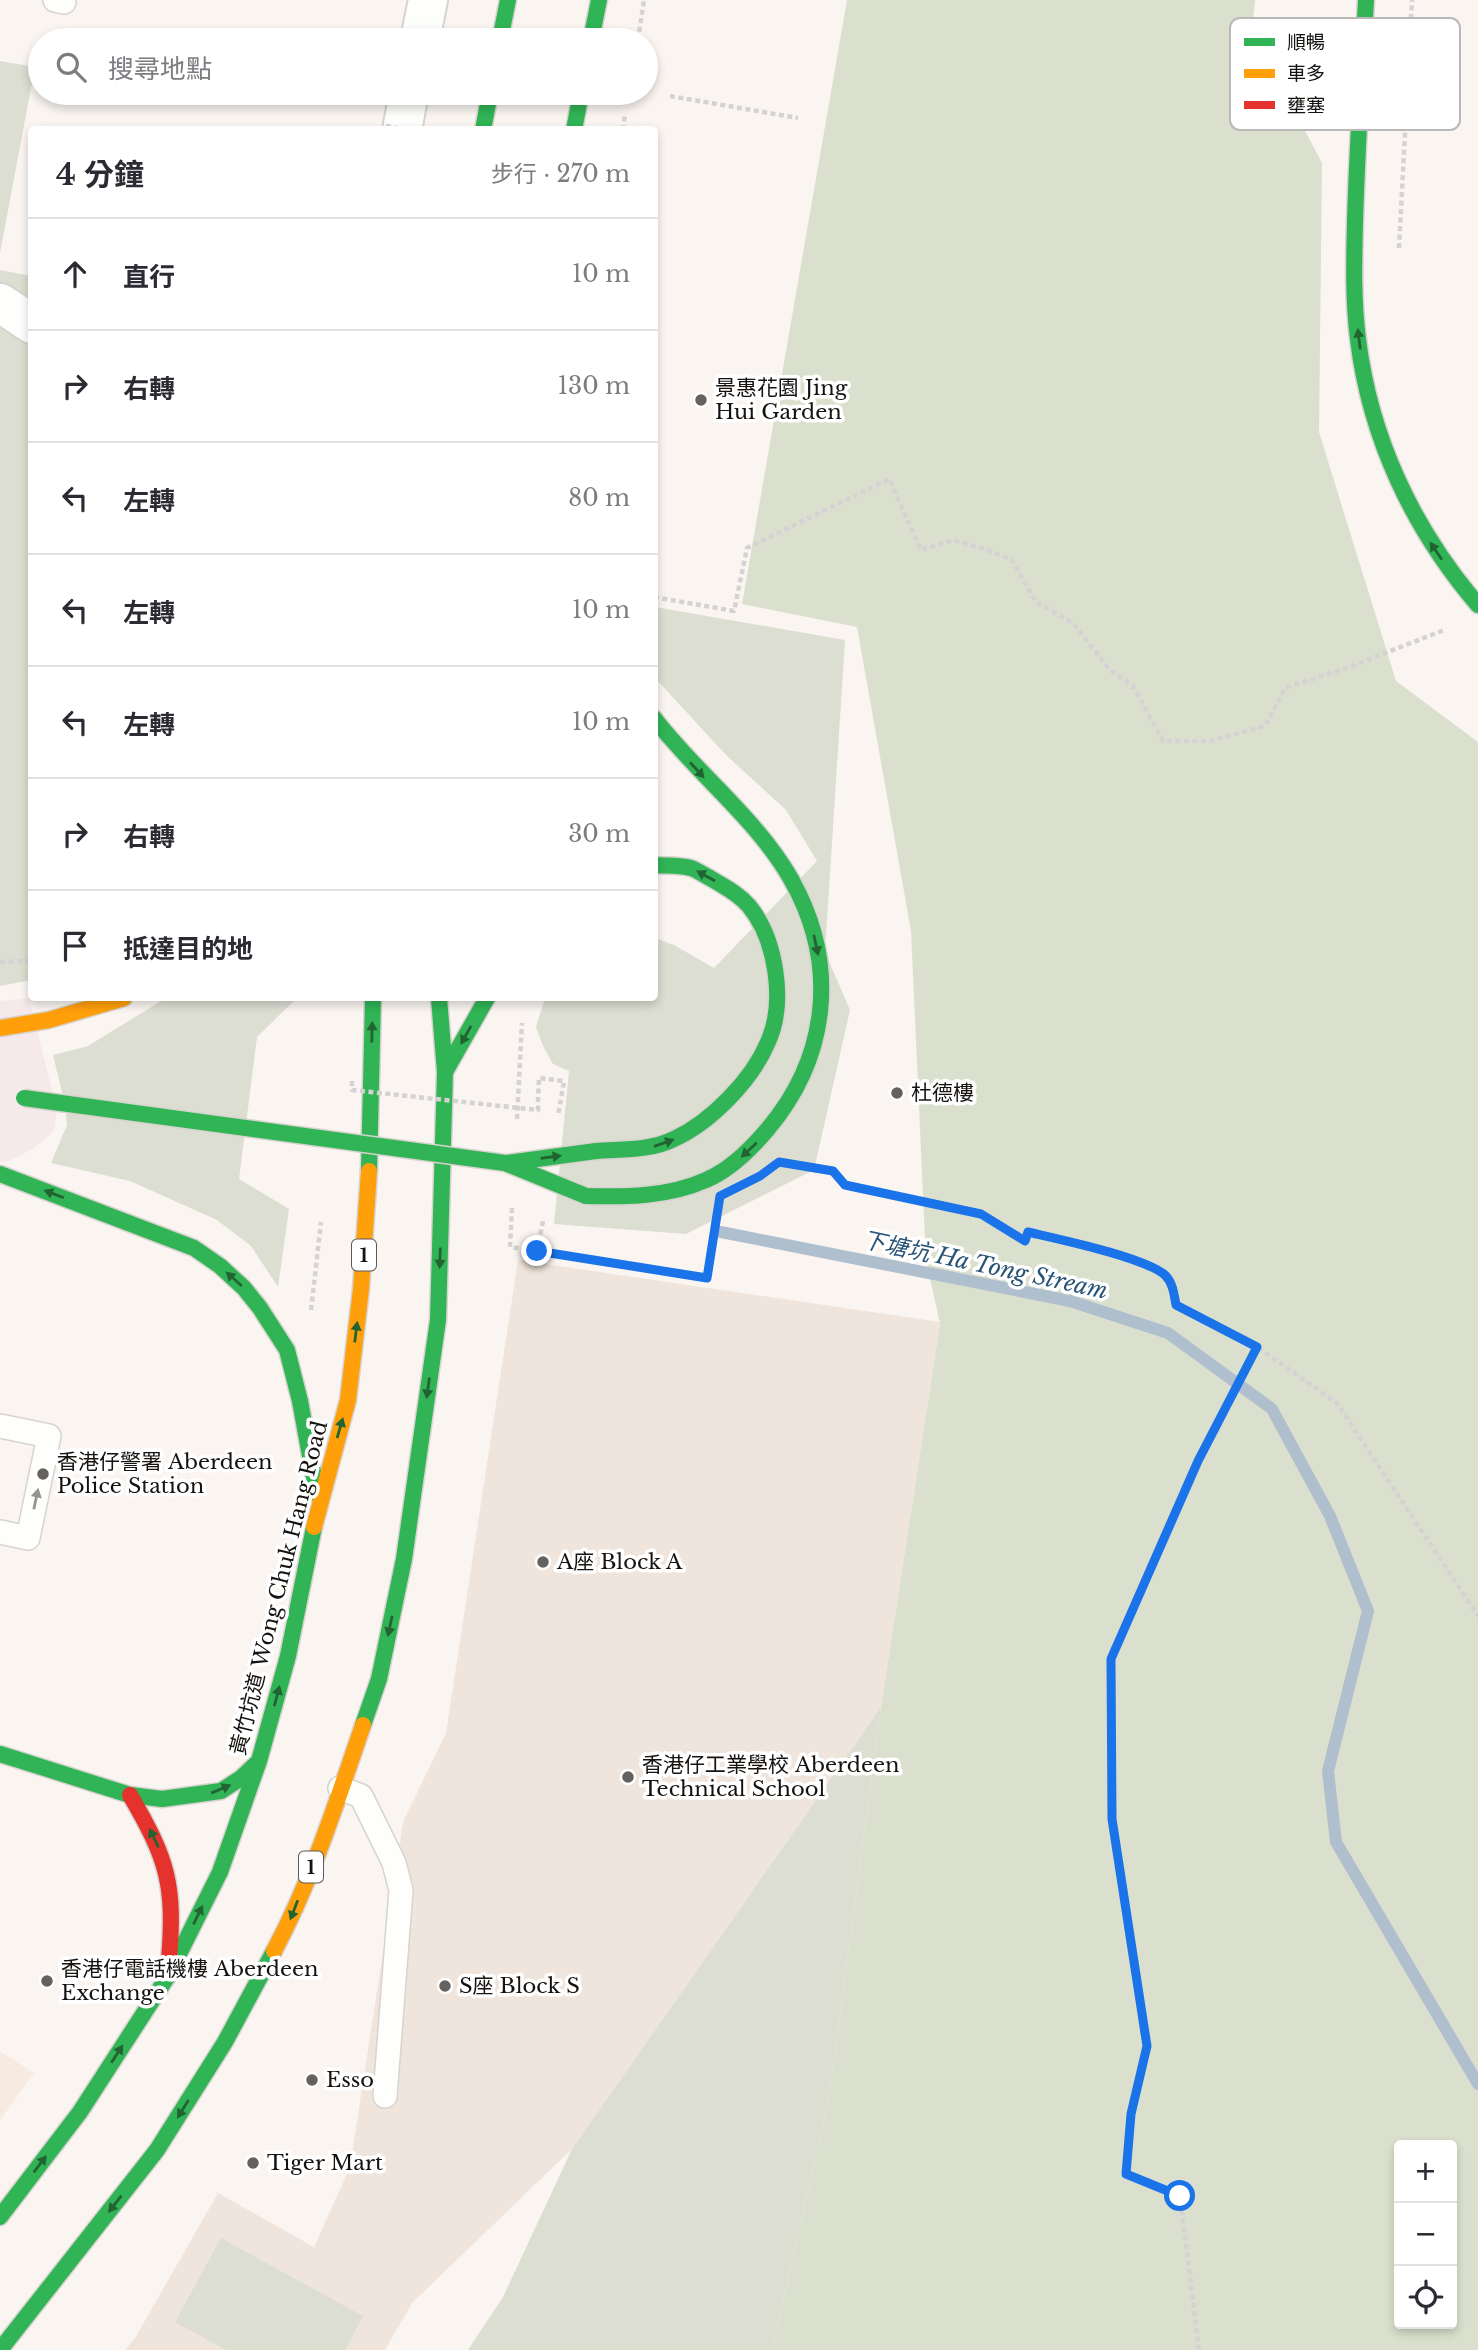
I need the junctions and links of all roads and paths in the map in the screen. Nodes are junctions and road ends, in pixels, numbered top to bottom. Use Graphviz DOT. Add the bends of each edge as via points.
graph roads {
  1 [pos="428,0"];
  2 [pos="508,0"];
  3 [pos="599,0"];
  4 [pos="644,0"];
  5 [pos="1366,0"];
  6 [pos="1412,0"];
  7 [pos="1365,18"];
  8 [pos="1411,18"];
  9 [pos="422,28"];
  10 [pos="502,28"];
  11 [pos="593,28"];
  12 [pos="640,28"];
  13 [pos="670,96"];
  14 [pos="404,105"];
  15 [pos="488,105"];
  16 [pos="579,105"];
  17 [pos="625,115"];
  18 [pos="798,118"];
  19 [pos="395,126"];
  20 [pos="484,126"];
  21 [pos="575,126"];
  22 [pos="624,126"];
  23 [pos="1360,130"];
  24 [pos="1406,130"];
  25 [pos="1399,262"];
  26 [pos="0,303"];
  27 [pos="28,321"];
  28 [pos="658,598"];
  29 [pos="1478,604"];
  30 [pos="1451,627"];
  31 [pos="658,723"];
  32 [pos="658,865"];
  33 [pos="28,960"];
  34 [pos="0,962"];
  35 [pos="114,1001"];
  36 [pos="373,1001"];
  37 [pos="439,1001"];
  38 [pos="485,1001"];
  39 [pos="0,1028"];
  40 [pos="445,1072"];
  41 [pos="352,1081"];
  42 [pos="12,1096"];
  43 [pos="558,1117"];
  44 [pos="779,1162"];
  45 [pos="505,1163"];
  46 [pos="0,1174"];
  47 [pos="718,1210"];
  48 [pos="544,1213"];
  49 [pos="322,1215"];
  50 [pos="510,1247"];
  51 [pos="537,1251"];
  52 [pos="1257,1347"];
  53 [pos="287,1350"];
  54 [pos="0,1426"];
  55 [pos="319,1504"];
  56 [pos="0,1532"];
  57 [pos="1478,1616"];
  58 [pos="0,1754"];
  59 [pos="258,1761"];
  60 [pos="340,1788"];
  61 [pos="130,1795"];
  62 [pos="168,1976"];
  63 [pos="385,2096"];
  64 [pos="0,2217"];
  65 [pos="0,2350"];
  66 [pos="1199,2350"];
  1 -- 9 [label="street"];
  2 -- 10 [label="main road"];
  3 -- 11 [label="main road"];
  4 -- 12 [label="path"];
  7 -- 5 [label="main road, one-way"];
  6 -- 8 [label="path"];
  13 -- 18 [label="path"];
  14 -- 19 [label="street"];
  15 -- 20 [label="main road"];
  16 -- 21 [label="main road"];
  17 -- 22 [label="path"];
  29 -- 23 [label="main road, one-way" via="1429,541 1410,506 1373,410 1355,297"];
  24 -- 25 [label="path"];
  26 -- 27 [label="street"];
  28 -- 30 [label="path" via="734,611 747,548 889,479 921,550 953,540 1012,560 1036,602 1073,623 1110,670 1133,686 1163,741 1210,741 1265,726 1285,688"];
  31 -- 45 [label="main road, one-way, bridge" via="771,848 813,926 822,977 821,1026 806,1076 776,1123 743,1156 708,1179 672,1192 586,1196"];
  45 -- 32 [label="main road, one-way, bridge" via="654,1146 696,1128 733,1094 769,1041 777,980 769,943 749,906 691,868"];
  33 -- 34 [label="path"];
  35 -- 39 [label="main road" via="49,1020"];
  55 -- 36 [label="main road, 黃竹坑道 Wong Chuk Hang Road / 1, one-way" via="348,1400 361,1289"];
  37 -- 40 [label="main road, 1"];
  38 -- 40 [label="main road, one-way"];
  40 -- 60 [label="main road, 1, one-way" via="438,1320 404,1559 379,1679"];
  41 -- 43 [label="path, bridge" via="352,1090 538,1110 538,1078 564,1081"];
  42 -- 45 [label="main road, bridge"];
  44 -- 52 [label="path" via="833,1171 845,1185 981,1214 1025,1241 1028,1232 1144,1264 1165,1275 1176,1305"];
  53 -- 46 [label="main road, one-way" via="244,1288 194,1248"];
  47 -- 51 [label="path" via="707,1278"];
  48 -- 51 [label="path"];
  49 -- 53 [label="path" via="309,1326 299,1343"];
  50 -- 51 [label="path"];
  52 -- 57 [label="path" via="1337,1403"];
  52 -- 66 [label="path" via="1198,1461 1111,1659 1112,1819 1147,2046 1131,2114 1126,2174 1180,2196"];
  53 -- 55 [label="main road"];
  56 -- 54 [label="lane, one-way" via="28,1538 49,1436"];
  59 -- 55 [label="main road, 黃竹坑道 Wong Chuk Hang Road / 1, one-way" via="288,1656"];
  58 -- 61 [label="main road"];
  61 -- 59 [label="main road, one-way" via="162,1798 221,1791"];
  62 -- 59 [label="main road, 黃竹坑道 Wong Chuk Hang Road / 1, one-way" via="220,1872"];
  60 -- 63 [label="lane" via="361,1796 394,1863 401,1890"];
  60 -- 65 [label="main road, 1, one-way" via="289,1923 225,2042 157,2150"];
  62 -- 61 [label="main road, one-way" via="173,1917 168,1879 161,1852"];
  64 -- 62 [label="main road, 黃竹坑道 Wong Chuk Hang Road / 1, one-way" via="80,2112"];
}
